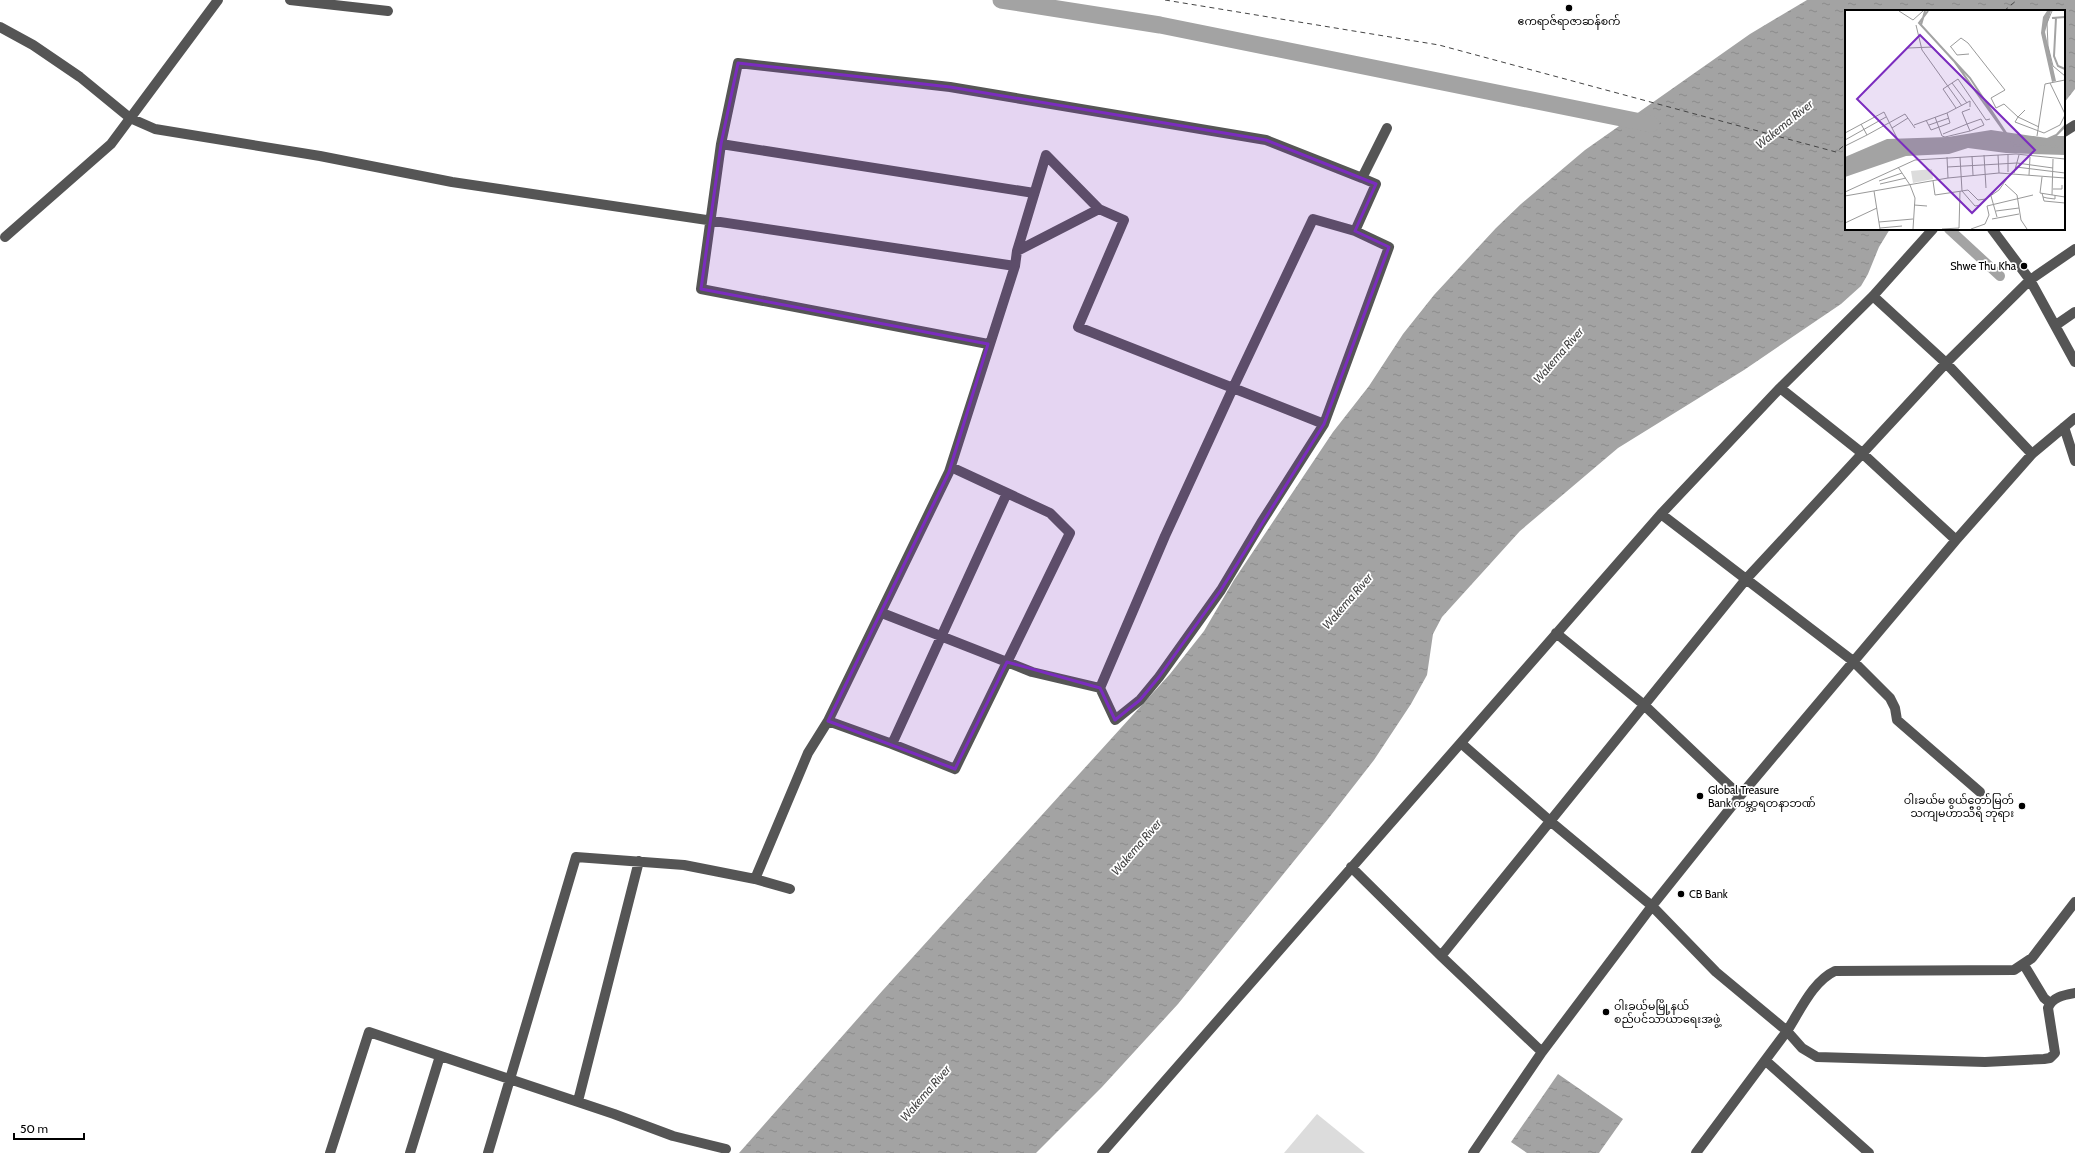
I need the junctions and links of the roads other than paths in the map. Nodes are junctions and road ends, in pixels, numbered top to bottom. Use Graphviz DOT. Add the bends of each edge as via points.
graph roads {
  1 [pos="218,0"];
  2 [pos="290,0"];
  3 [pos="388,11"];
  4 [pos="0,27"];
  5 [pos="130,118"];
  6 [pos="2075,125"];
  7 [pos="1387,128"];
  8 [pos="2065,131"];
  9 [pos="721,144"];
  10 [pos="1362,178"];
  11 [pos="1034,193"];
  12 [pos="1099,209"];
  13 [pos="711,220"];
  14 [pos="1932,230"];
  15 [pos="1993,230"];
  16 [pos="1356,231"];
  17 [pos="5,237"];
  18 [pos="2075,249"];
  19 [pos="1017,251"];
  20 [pos="1015,266"];
  21 [pos="2030,280"];
  22 [pos="1873,296"];
  23 [pos="2075,312"];
  24 [pos="2056,325"];
  25 [pos="988,344"];
  26 [pos="2075,362"];
  27 [pos="1946,364"];
  28 [pos="1233,388"];
  29 [pos="1780,388"];
  30 [pos="2075,418"];
  31 [pos="1324,424"];
  32 [pos="2064,427"];
  33 [pos="1862,453"];
  34 [pos="2032,454"];
  35 [pos="2075,461"];
  36 [pos="951,467"];
  37 [pos="1007,493"];
  38 [pos="1661,514"];
  39 [pos="1956,540"];
  40 [pos="1747,578"];
  41 [pos="882,613"];
  42 [pos="1556,633"];
  43 [pos="942,637"];
  44 [pos="1007,662"];
  45 [pos="1853,662"];
  46 [pos="1100,688"];
  47 [pos="1643,704"];
  48 [pos="828,721"];
  49 [pos="892,744"];
  50 [pos="1462,744"];
  51 [pos="1980,792"];
  52 [pos="1740,796"];
  53 [pos="1550,822"];
  54 [pos="639,861"];
  55 [pos="1351,867"];
  56 [pos="755,879"];
  57 [pos="790,889"];
  58 [pos="2075,902"];
  59 [pos="1652,906"];
  60 [pos="1441,956"];
  61 [pos="2024,965"];
  62 [pos="2075,993"];
  63 [pos="2050,1003"];
  64 [pos="1787,1032"];
  65 [pos="1542,1052"];
  66 [pos="440,1056"];
  67 [pos="1766,1060"];
  68 [pos="510,1078"];
  69 [pos="578,1101"];
  70 [pos="726,1149"];
  71 [pos="330,1153"];
  72 [pos="410,1153"];
  73 [pos="488,1153"];
  74 [pos="1102,1153"];
  75 [pos="1473,1153"];
  76 [pos="1696,1153"];
  77 [pos="1869,1153"];
  1 -- 5 [label="street"];
  2 -- 3 [label="street"];
  4 -- 5 [label="street" via="33,45 80,77"];
  5 -- 13 [label="street" via="155,129 320,156 452,182"];
  5 -- 17 [label="street" via="112,144"];
  6 -- 8 [label="street"];
  7 -- 10 [label="street"];
  9 -- 10 [label="street" via="738,62 950,87 1266,140"];
  9 -- 11 [label="street"];
  9 -- 13 [label="street"];
  10 -- 16 [label="street" via="1376,184"];
  11 -- 12 [label="street" via="1046,155"];
  11 -- 19 [label="street"];
  12 -- 19 [label="street"];
  12 -- 28 [label="street" via="1124,220 1078,327"];
  13 -- 20 [label="street"];
  13 -- 25 [label="street" via="701,289"];
  14 -- 22 [label="street"];
  15 -- 21 [label="street"];
  16 -- 28 [label="street" via="1313,218"];
  16 -- 31 [label="street" via="1390,247"];
  18 -- 21 [label="street"];
  19 -- 20 [label="street"];
  20 -- 25 [label="street"];
  21 -- 24 [label="street"];
  21 -- 27 [label="street"];
  22 -- 27 [label="street"];
  22 -- 29 [label="street"];
  23 -- 24 [label="street"];
  24 -- 26 [label="street"];
  25 -- 36 [label="street"];
  27 -- 33 [label="street"];
  27 -- 34 [label="street"];
  28 -- 31 [label="street"];
  28 -- 46 [label="street" via="1165,536"];
  29 -- 33 [label="street"];
  29 -- 38 [label="street"];
  30 -- 32 [label="street"];
  31 -- 46 [label="street" via="1221,590 1140,700 1115,720"];
  32 -- 34 [label="street"];
  32 -- 35 [label="street"];
  33 -- 39 [label="street"];
  33 -- 40 [label="street"];
  34 -- 39 [label="street"];
  36 -- 37 [label="street"];
  36 -- 41 [label="street"];
  37 -- 43 [label="street"];
  37 -- 44 [label="street" via="1050,513 1070,533"];
  38 -- 40 [label="street"];
  38 -- 42 [label="street"];
  39 -- 45 [label="street"];
  40 -- 45 [label="street"];
  40 -- 47 [label="street"];
  41 -- 43 [label="street"];
  41 -- 48 [label="street"];
  42 -- 47 [label="street"];
  42 -- 50 [label="street"];
  43 -- 44 [label="street"];
  43 -- 49 [label="street"];
  44 -- 46 [label="street" via="1032,672"];
  44 -- 49 [label="street" via="955,769"];
  45 -- 51 [label="street" via="1890,698 1897,720"];
  45 -- 52 [label="street"];
  47 -- 52 [label="street"];
  47 -- 53 [label="street"];
  48 -- 49 [label="street"];
  48 -- 56 [label="street" via="808,753"];
  50 -- 53 [label="street"];
  50 -- 55 [label="street"];
  52 -- 59 [label="street"];
  53 -- 59 [label="street"];
  53 -- 60 [label="street"];
  54 -- 56 [label="street" via="684,865"];
  54 -- 68 [label="street" via="576,856"];
  54 -- 69 [label="street"];
  55 -- 60 [label="street"];
  55 -- 74 [label="street"];
  56 -- 57 [label="street"];
  58 -- 61 [label="street"];
  59 -- 64 [label="street" via="1716,972"];
  59 -- 65 [label="street"];
  60 -- 65 [label="street"];
  61 -- 63 [label="street" via="2044,998"];
  61 -- 64 [label="street" via="2014,970 1835,971 1820,982"];
  62 -- 63 [label="street" via="2052,1000"];
  63 -- 64 [label="street" via="2048,1008 2055,1052 2044,1060 1985,1062 1817,1057 1802,1048"];
  64 -- 67 [label="street"];
  65 -- 75 [label="street"];
  66 -- 68 [label="street"];
  66 -- 71 [label="street" via="369,1032"];
  66 -- 72 [label="street"];
  67 -- 76 [label="street"];
  67 -- 77 [label="street"];
  68 -- 69 [label="street"];
  68 -- 73 [label="street"];
  69 -- 70 [label="street" via="673,1136"];
}
